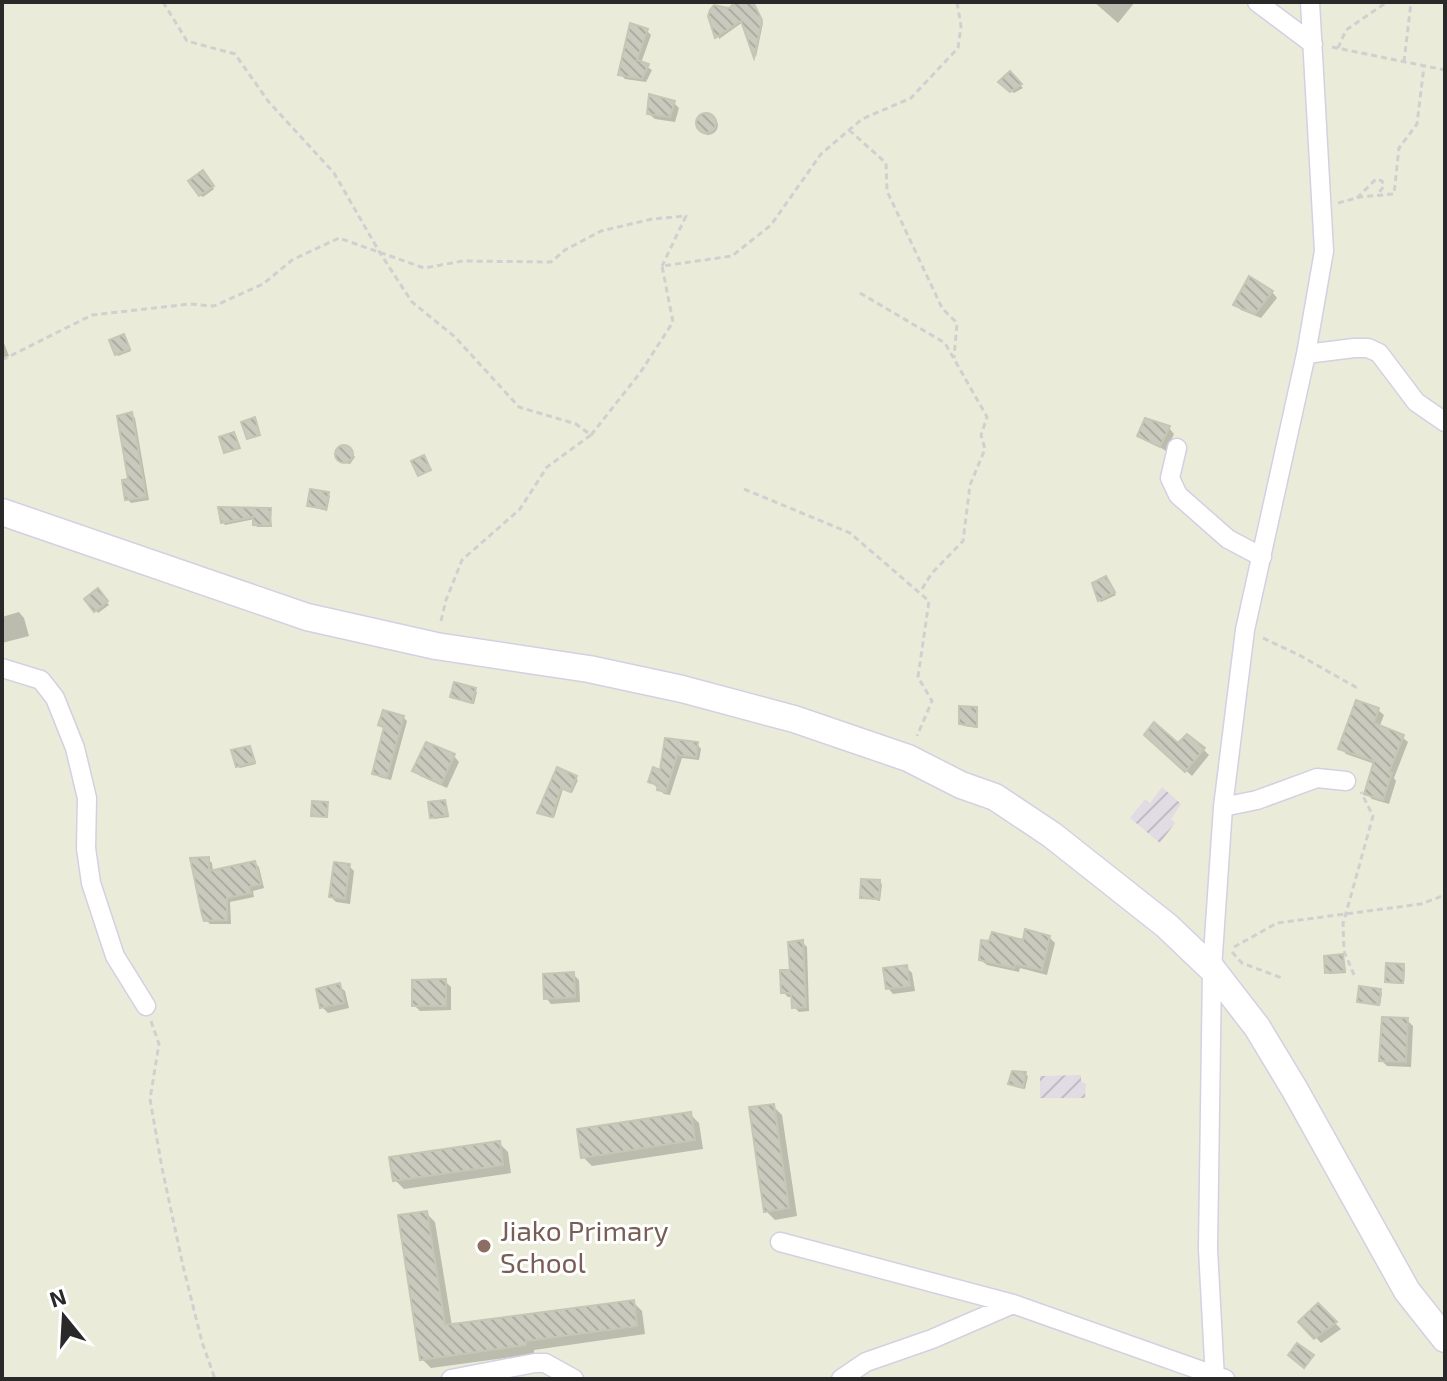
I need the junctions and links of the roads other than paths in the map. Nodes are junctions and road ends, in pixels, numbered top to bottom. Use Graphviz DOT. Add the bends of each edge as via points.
graph roads {
  1 [pos="1257,2"];
  2 [pos="1310,2"];
  3 [pos="1313,44"];
  4 [pos="1306,354"];
  5 [pos="1445,422"];
  6 [pos="1177,448"];
  7 [pos="2,512"];
  8 [pos="1262,557"];
  9 [pos="2,668"];
  10 [pos="1346,781"];
  11 [pos="1223,807"];
  12 [pos="1212,969"];
  13 [pos="146,1006"];
  14 [pos="780,1242"];
  15 [pos="1013,1304"];
  16 [pos="1445,1339"];
  17 [pos="1218,1378"];
  18 [pos="451,1379"];
  19 [pos="574,1379"];
  20 [pos="841,1379"];
  1 -- 3 [label="street"];
  2 -- 3 [label="street"];
  3 -- 4 [label="street" via="1324,251"];
  4 -- 5 [label="street" via="1354,348 1379,353 1416,402"];
  4 -- 8 [label="street"];
  6 -- 8 [label="street" via="1170,478 1178,495 1228,539"];
  7 -- 12 [label="street" via="307,617 436,646 682,689 794,719 908,758 995,797 1052,835 1167,926"];
  8 -- 11 [label="street" via="1245,630"];
  9 -- 13 [label="street" via="41,680 55,698 87,798 91,883 115,956"];
  10 -- 11 [label="street" via="1317,778"];
  11 -- 12 [label="street"];
  12 -- 16 [label="street" via="1257,1027 1407,1291"];
  12 -- 17 [label="street" via="1208,1249"];
  14 -- 15 [label="street"];
  15 -- 17 [label="street"];
  15 -- 20 [label="street" via="866,1362"];
  18 -- 19 [label="street" via="535,1363"];
}
